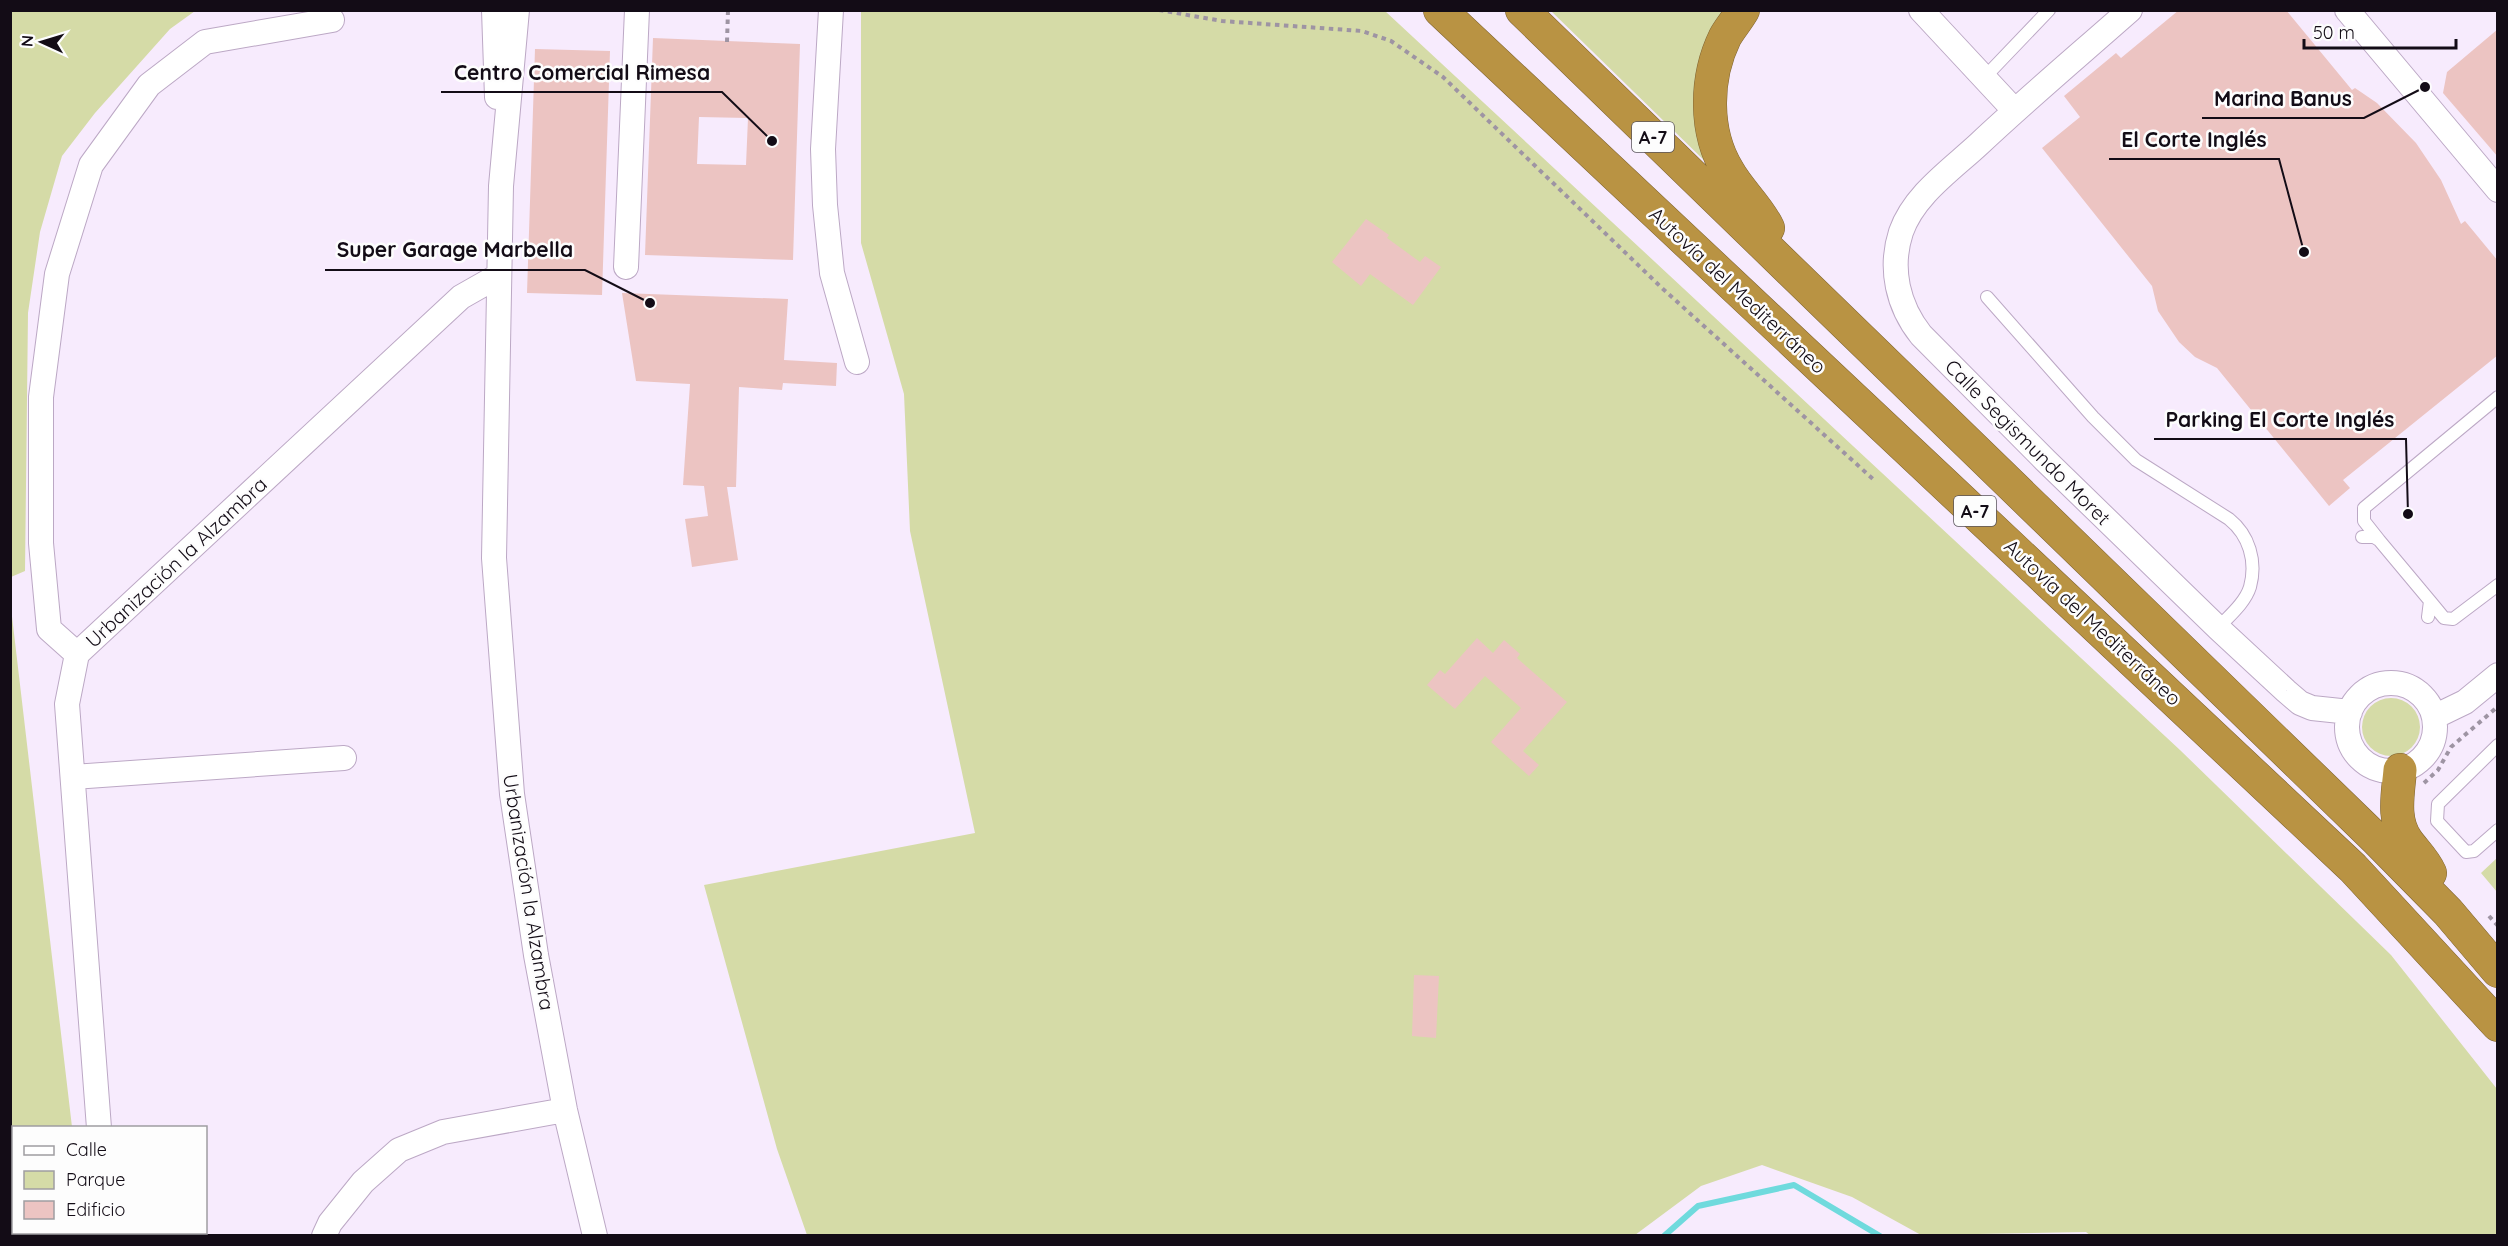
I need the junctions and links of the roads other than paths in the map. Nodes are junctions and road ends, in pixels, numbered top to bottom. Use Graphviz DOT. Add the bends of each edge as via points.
graph roads {
  1 [pos="494,10"];
  2 [pos="517,10"];
  3 [pos="637,10"];
  4 [pos="831,10"];
  5 [pos="1440,10"];
  6 [pos="1522,10"];
  7 [pos="1743,10"];
  8 [pos="1921,10"];
  9 [pos="2049,10"];
  10 [pos="2130,10"];
  11 [pos="2348,10"];
  12 [pos="332,20"];
  13 [pos="1984,78"];
  14 [pos="2014,111"];
  15 [pos="501,186"];
  16 [pos="2498,190"];
  17 [pos="1782,266"];
  18 [pos="626,267"];
  19 [pos="498,276"];
  20 [pos="1987,297"];
  21 [pos="857,362"];
  22 [pos="2498,398"];
  23 [pos="2362,537"];
  24 [pos="2379,540"];
  25 [pos="2498,585"];
  26 [pos="2430,601"];
  27 [pos="2428,617"];
  28 [pos="2218,628"];
  29 [pos="77,654"];
  30 [pos="2498,675"];
  31 [pos="2350,712"];
  32 [pos="2434,717"];
  33 [pos="2498,745"];
  34 [pos="344,758"];
  35 [pos="2400,770"];
  36 [pos="73,777"];
  37 [pos="2498,830"];
  38 [pos="2448,912"];
  39 [pos="2498,971"];
  40 [pos="2498,1025"];
  41 [pos="565,1110"];
  42 [pos="99,1126"];
  43 [pos="324,1236"];
  44 [pos="596,1236"];
  1 -- 15 [label="street"];
  2 -- 15 [label="street"];
  3 -- 18 [label="street"];
  4 -- 21 [label="street" via="823,148 825,205 832,273"];
  5 -- 40 [label="highway, Autovía del Mediterráneo / A-7" via="2353,868"];
  6 -- 17 [label="highway, Autovía del Mediterráneo / A-7"];
  7 -- 17 [label="highway" via="1716,60 1710,114 1717,148 1727,170 1767,225"];
  8 -- 13 [label="street"];
  9 -- 13 [label="lane"];
  10 -- 14 [label="street, Calle Segismundo Moret"];
  11 -- 16 [label="street"];
  12 -- 29 [label="street" via="205,42 149,85 91,165 57,274 41,397 41,543 49,629"];
  13 -- 14 [label="street"];
  14 -- 28 [label="street, Calle Segismundo Moret" via="1925,193 1910,214 1901,232 1897,256 1896,279 1905,312 1929,344"];
  15 -- 19 [label="street, Urbanización la Alzambra"];
  17 -- 38 [label="highway, Autovía del Mediterráneo / A-7"];
  19 -- 29 [label="street, Urbanización la Alzambra" via="461,297"];
  19 -- 41 [label="street, Urbanización la Alzambra" via="494,558 512,794"];
  20 -- 28 [label="lane" via="2136,460 2242,529 2252,555 2250,587"];
  22 -- 24 [label="lane" via="2364,508 2364,521"];
  23 -- 24 [label="lane"];
  24 -- 26 [label="lane"];
  25 -- 26 [label="lane" via="2453,619 2444,618"];
  26 -- 27 [label="lane"];
  28 -- 31 [label="street, Calle Segismundo Moret" via="2300,703"];
  29 -- 36 [label="street, Urbanización la Alzambra" via="67,704"];
  30 -- 32 [label="street" via="2465,702"];
  31 -- 32 [label="street" via="2367,690 2393,683 2419,693"];
  31 -- 35 [label="street" via="2347,725 2354,751 2374,767"];
  32 -- 35 [label="street" via="2435,729 2428,751"];
  33 -- 37 [label="lane" via="2438,804 2436,815 2466,852 2475,851"];
  34 -- 36 [label="street"];
  35 -- 38 [label="highway" via="2400,827 2424,861"];
  36 -- 42 [label="street, Urbanización la Alzambra"];
  38 -- 39 [label="highway, Autovía del Mediterráneo / A-7"];
  41 -- 43 [label="street" via="443,1132 399,1150 363,1182"];
  41 -- 44 [label="street, Urbanización la Alzambra"];
}
